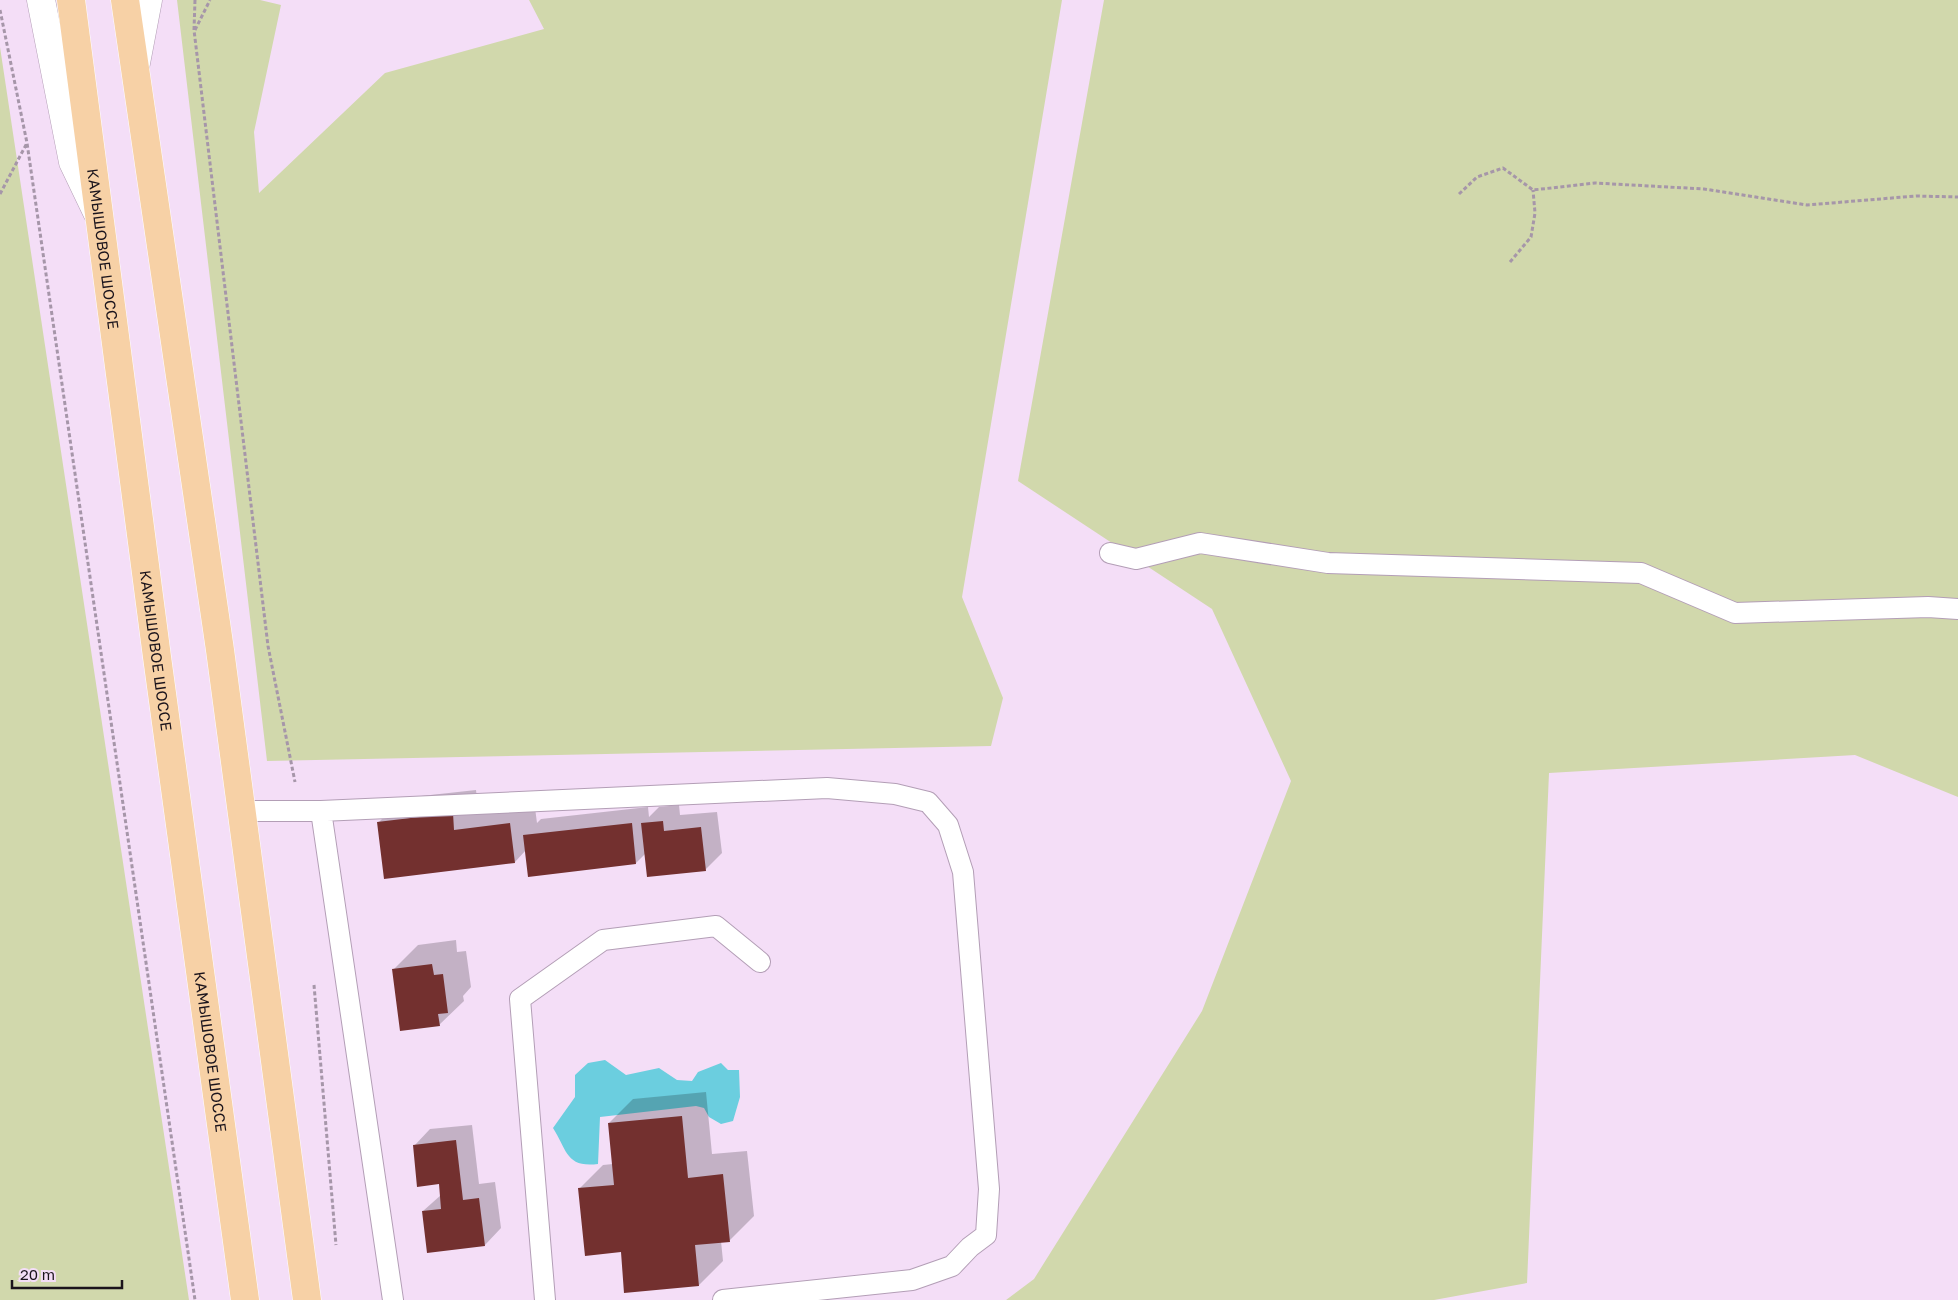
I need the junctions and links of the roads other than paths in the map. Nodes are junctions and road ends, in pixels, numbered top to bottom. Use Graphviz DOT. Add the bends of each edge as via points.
graph roads {
  1 [pos="40,0"];
  2 [pos="72,0"];
  3 [pos="125,0"];
  4 [pos="148,0"];
  5 [pos="135,70"];
  6 [pos="101,220"];
  7 [pos="1110,553"];
  8 [pos="1958,609"];
  9 [pos="242,811"];
  10 [pos="321,811"];
  11 [pos="760,962"];
  12 [pos="245,1300"];
  13 [pos="307,1300"];
  14 [pos="393,1300"];
  15 [pos="545,1300"];
  16 [pos="723,1300"];
  1 -- 6 [label="main road" via="73,162"];
  2 -- 6 [label="main road, КАМЫШОВОЕ ШОССЕ"];
  3 -- 5 [label="main road"];
  4 -- 5 [label="main road"];
  5 -- 9 [label="main road"];
  6 -- 12 [label="main road, КАМЫШОВОЕ ШОССЕ"];
  7 -- 8 [label="lane" via="1136,559 1200,543 1328,563 1641,573 1735,612"];
  9 -- 10 [label="lane"];
  9 -- 13 [label="main road"];
  10 -- 14 [label="lane"];
  10 -- 16 [label="lane" via="827,788 895,794 928,802 948,825 963,872 989,1189 986,1235 952,1266 912,1280"];
  11 -- 15 [label="lane" via="716,926 604,940 520,998"];
}
